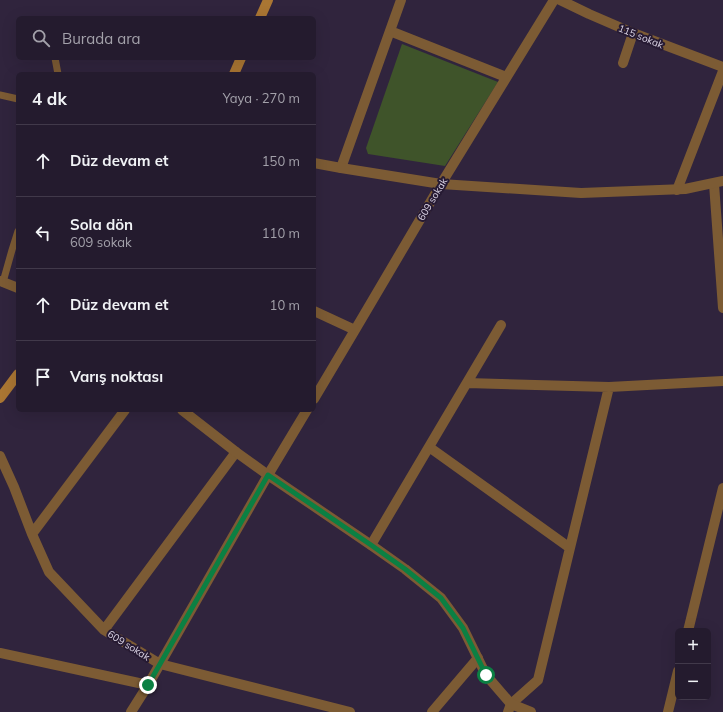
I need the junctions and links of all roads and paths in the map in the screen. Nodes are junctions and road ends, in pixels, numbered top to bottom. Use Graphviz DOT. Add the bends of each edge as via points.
graph roads {
  1 [pos="268,0"];
  2 [pos="401,0"];
  3 [pos="554,0"];
  4 [pos="560,0"];
  5 [pos="261,16"];
  6 [pos="390,31"];
  7 [pos="633,33"];
  8 [pos="55,60"];
  9 [pos="240,60"];
  10 [pos="623,63"];
  11 [pos="723,67"];
  12 [pos="723,71"];
  13 [pos="58,72"];
  14 [pos="235,72"];
  15 [pos="506,77"];
  16 [pos="0,95"];
  17 [pos="16,99"];
  18 [pos="316,163"];
  19 [pos="341,168"];
  20 [pos="718,183"];
  21 [pos="441,184"];
  22 [pos="677,190"];
  23 [pos="16,237"];
  24 [pos="2,282"];
  25 [pos="16,287"];
  26 [pos="723,308"];
  27 [pos="316,312"];
  28 [pos="501,325"];
  29 [pos="355,330"];
  30 [pos="16,377"];
  31 [pos="723,381"];
  32 [pos="467,383"];
  33 [pos="609,387"];
  34 [pos="316,396"];
  35 [pos="0,398"];
  36 [pos="124,412"];
  37 [pos="185,412"];
  38 [pos="306,412"];
  39 [pos="429,447"];
  40 [pos="236,452"];
  41 [pos="0,456"];
  42 [pos="268,475"];
  43 [pos="723,488"];
  44 [pos="32,534"];
  45 [pos="371,545"];
  46 [pos="570,548"];
  47 [pos="689,628"];
  48 [pos="104,630"];
  49 [pos="0,653"];
  50 [pos="478,658"];
  51 [pos="160,664"];
  52 [pos="675,683"];
  53 [pos="148,685"];
  54 [pos="509,708"];
  55 [pos="131,712"];
  56 [pos="350,712"];
  57 [pos="432,712"];
  58 [pos="531,712"];
  59 [pos="668,712"];
  1 -- 5 [label="main road"];
  2 -- 6 [label="street"];
  3 -- 15 [label="street, 609 sokak"];
  4 -- 7 [label="street, 115 sokak"];
  6 -- 15 [label="street"];
  6 -- 19 [label="street"];
  7 -- 10 [label="street"];
  7 -- 11 [label="street, 115 sokak"];
  8 -- 13 [label="lane"];
  9 -- 14 [label="main road"];
  12 -- 22 [label="street"];
  15 -- 21 [label="street, 609 sokak"];
  16 -- 17 [label="lane"];
  18 -- 19 [label="street"];
  19 -- 21 [label="street"];
  20 -- 22 [label="street"];
  20 -- 26 [label="street"];
  21 -- 22 [label="street" via="581,192"];
  21 -- 29 [label="street, 609 sokak"];
  23 -- 24 [label="lane"];
  24 -- 25 [label="street"];
  27 -- 29 [label="street"];
  28 -- 32 [label="street"];
  29 -- 34 [label="street, 609 sokak"];
  30 -- 35 [label="main road"];
  31 -- 33 [label="street"];
  32 -- 33 [label="street"];
  32 -- 39 [label="street"];
  33 -- 46 [label="street"];
  36 -- 44 [label="street"];
  37 -- 40 [label="street"];
  38 -- 42 [label="street, 609 sokak"];
  39 -- 45 [label="street"];
  39 -- 46 [label="street"];
  40 -- 42 [label="street"];
  40 -- 48 [label="street"];
  41 -- 44 [label="street, 609 sokak"];
  42 -- 45 [label="street"];
  42 -- 51 [label="street, 609 sokak"];
  43 -- 47 [label="street"];
  44 -- 48 [label="street, 609 sokak" via="49,572"];
  45 -- 50 [label="street" via="441,598 463,628"];
  46 -- 54 [label="street" via="538,680"];
  48 -- 51 [label="street, 609 sokak"];
  49 -- 53 [label="street"];
  50 -- 54 [label="street" via="486,675"];
  50 -- 57 [label="street"];
  51 -- 53 [label="street"];
  51 -- 56 [label="street"];
  52 -- 59 [label="street"];
  53 -- 55 [label="street"];
  54 -- 58 [label="street"];
}
